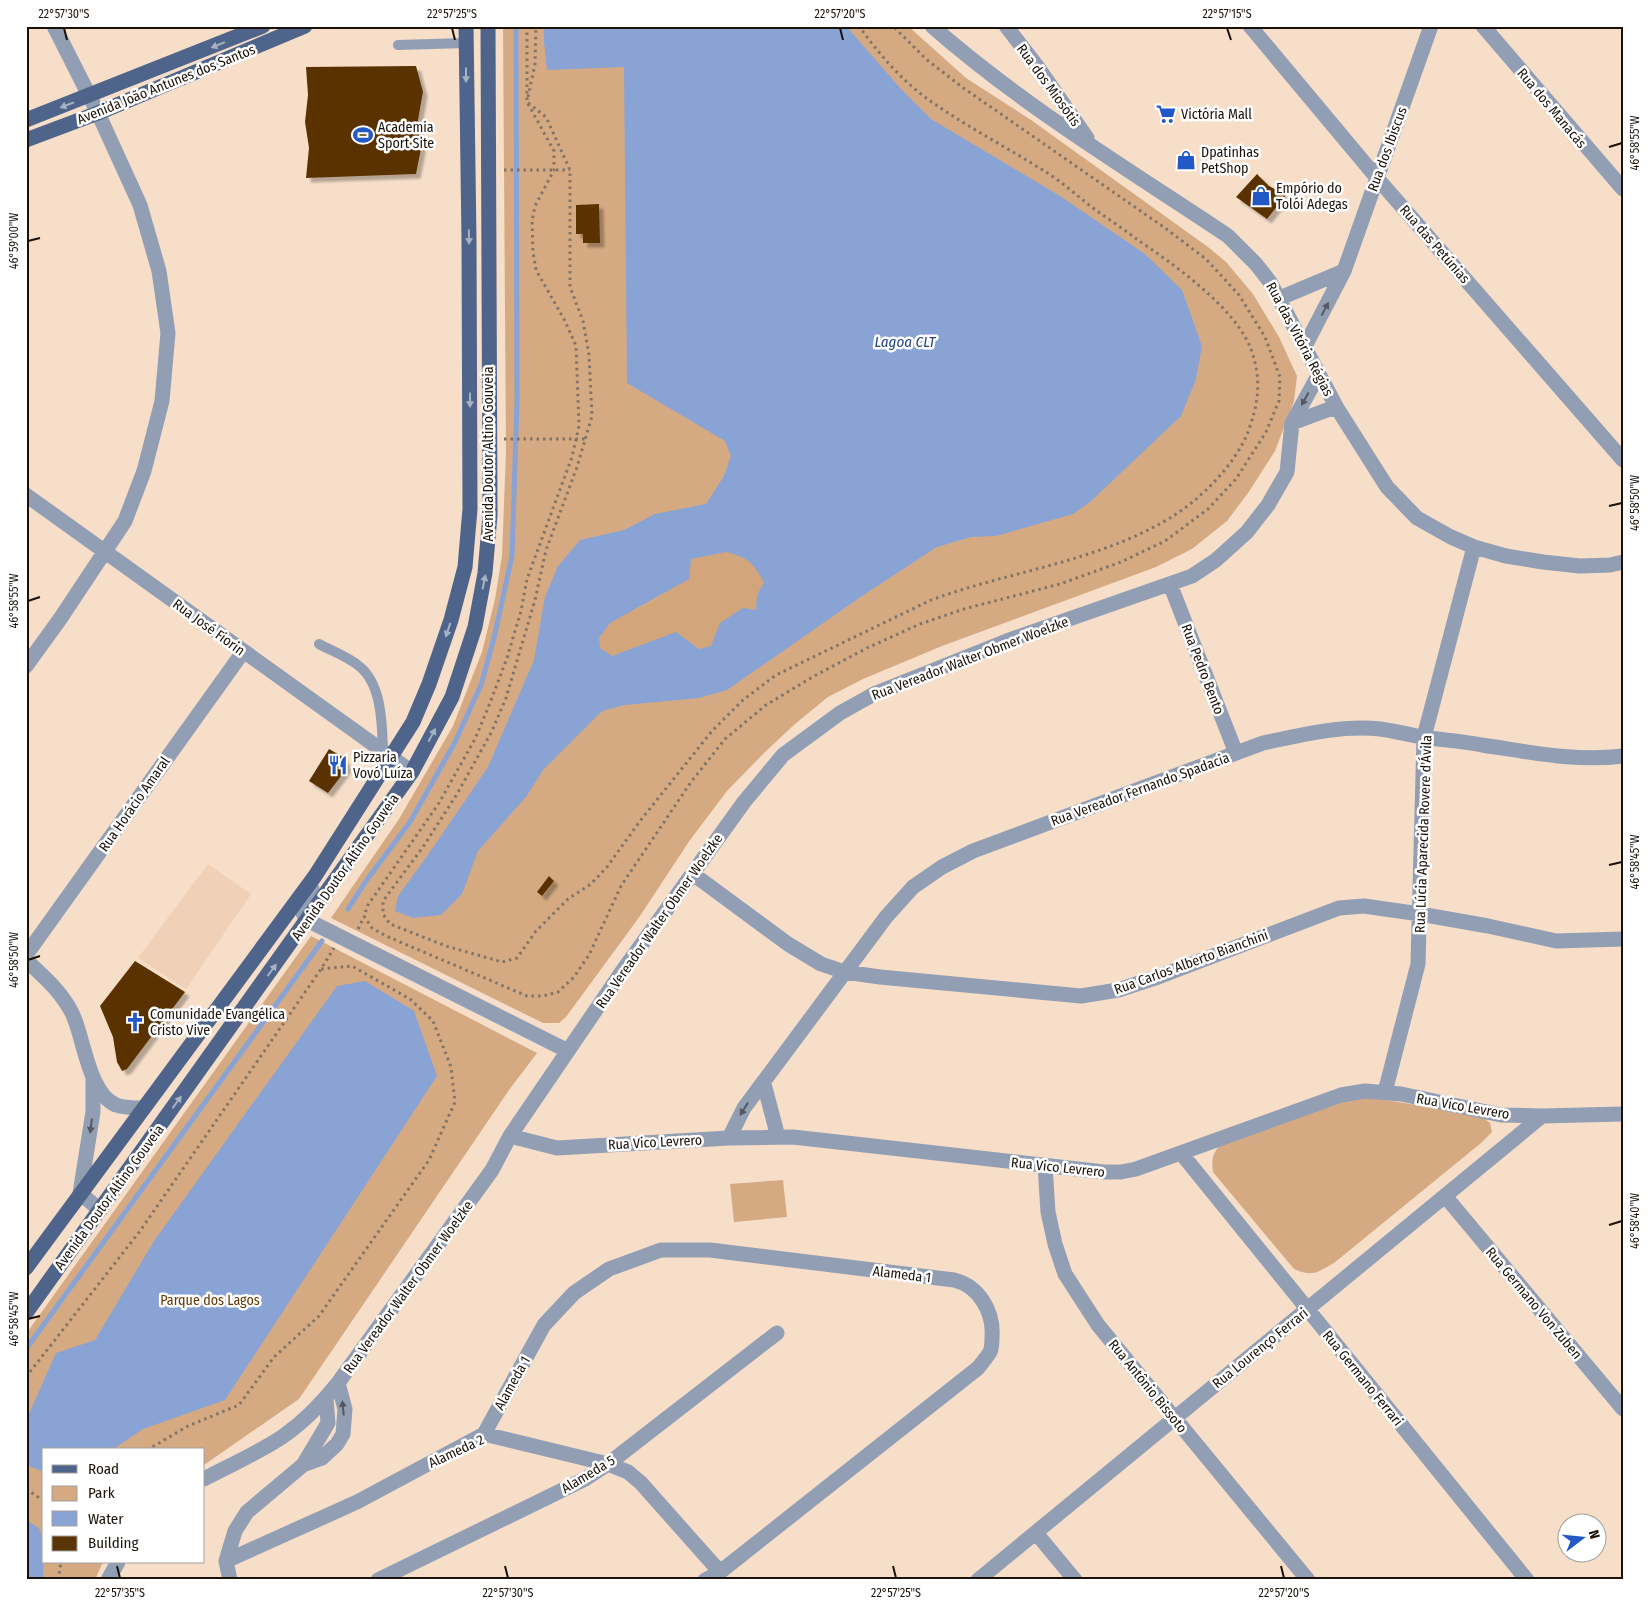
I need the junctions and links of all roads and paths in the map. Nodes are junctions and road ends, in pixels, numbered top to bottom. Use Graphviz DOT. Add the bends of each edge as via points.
graph roads {
  1 [pos="54,26"];
  2 [pos="263,26"];
  3 [pos="305,26"];
  4 [pos="466,26"];
  5 [pos="488,26"];
  6 [pos="527,26"];
  7 [pos="536,26"];
  8 [pos="859,26"];
  9 [pos="893,26"];
  10 [pos="932,26"];
  11 [pos="1006,26"];
  12 [pos="1250,26"];
  13 [pos="1431,26"];
  14 [pos="1483,26"];
  15 [pos="466,43"];
  16 [pos="398,45"];
  17 [pos="90,96"];
  18 [pos="526,102"];
  19 [pos="98,113"];
  20 [pos="26,120"];
  21 [pos="26,140"];
  22 [pos="1091,144"];
  23 [pos="513,170"];
  24 [pos="554,170"];
  25 [pos="570,170"];
  26 [pos="1376,178"];
  27 [pos="488,187"];
  28 [pos="468,188"];
  29 [pos="1623,189"];
  30 [pos="1344,271"];
  31 [pos="1280,298"];
  32 [pos="1305,346"];
  33 [pos="1319,374"];
  34 [pos="1337,408"];
  35 [pos="1292,423"];
  36 [pos="576,439"];
  37 [pos="586,439"];
  38 [pos="512,440"];
  39 [pos="1623,460"];
  40 [pos="26,495"];
  41 [pos="1474,547"];
  42 [pos="106,552"];
  43 [pos="1623,562"];
  44 [pos="1170,584"];
  45 [pos="319,644"];
  46 [pos="243,652"];
  47 [pos="26,666"];
  48 [pos="1424,737"];
  49 [pos="388,753"];
  50 [pos="1236,753"];
  51 [pos="1623,756"];
  52 [pos="412,772"];
  53 [pos="693,874"];
  54 [pos="315,876"];
  55 [pos="1420,914"];
  56 [pos="307,920"];
  57 [pos="341,937"];
  58 [pos="1623,940"];
  59 [pos="26,955"];
  60 [pos="26,960"];
  61 [pos="321,970"];
  62 [pos="845,972"];
  63 [pos="568,1051"];
  64 [pos="92,1078"];
  65 [pos="764,1084"];
  66 [pos="1385,1092"];
  67 [pos="143,1108"];
  68 [pos="1622,1115"];
  69 [pos="1542,1116"];
  70 [pos="510,1136"];
  71 [pos="778,1137"];
  72 [pos="729,1138"];
  73 [pos="1180,1153"];
  74 [pos="1044,1166"];
  75 [pos="80,1193"];
  76 [pos="1445,1196"];
  77 [pos="100,1210"];
  78 [pos="29,1263"];
  79 [pos="1307,1310"];
  80 [pos="26,1313"];
  81 [pos="777,1333"];
  82 [pos="26,1377"];
  83 [pos="338,1383"];
  84 [pos="326,1398"];
  85 [pos="1623,1410"];
  86 [pos="1174,1417"];
  87 [pos="484,1434"];
  88 [pos="150,1448"];
  89 [pos="608,1464"];
  90 [pos="303,1465"];
  91 [pos="205,1478"];
  92 [pos="26,1490"];
  93 [pos="42,1500"];
  94 [pos="1036,1533"];
  95 [pos="226,1561"];
  96 [pos="61,1564"];
  97 [pos="117,1564"];
  98 [pos="720,1572"];
  99 [pos="58,1580"];
  100 [pos="108,1580"];
  101 [pos="230,1580"];
  102 [pos="378,1580"];
  103 [pos="705,1580"];
  104 [pos="978,1580"];
  105 [pos="1074,1580"];
  106 [pos="1308,1580"];
  107 [pos="1527,1580"];
  1 -- 17 [label="street"];
  2 -- 17 [label="main road, Avenida João Antunes dos Santos, one-way"];
  3 -- 19 [label="main road, Avenida João Antunes dos Santos"];
  4 -- 15 [label="main road, Avenida Doutor Altino Gouveia"];
  5 -- 27 [label="main road, Avenida Doutor Altino Gouveia"];
  6 -- 18 [label="path"];
  7 -- 18 [label="path" via="535,64"];
  8 -- 37 [label="path" via="900,75 928,100 1052,176 1190,278 1237,325 1252,350 1259,378 1256,411 1242,446 1206,490 1172,517 1135,536 1080,557 932,600 776,675 743,700 712,731 591,884 568,899 536,931 517,958 502,962 446,946 390,924 383,914 383,901 423,847 492,731 521,648 546,550"];
  9 -- 36 [label="path" via="926,59 962,87 1206,259 1239,295 1265,336 1280,377 1279,401 1266,432 1236,479 1208,509 1165,541 1121,562 1060,584 920,624 867,648 766,705 725,739 691,782 621,886 589,955 574,977 558,992 527,996 386,936 372,928 364,916 368,905 439,803 478,731 507,658 527,579"];
  10 -- 22 [label="street, Rua das Vitória Régias" via="1016,95"];
  11 -- 22 [label="street, Rua dos Miosótis"];
  12 -- 26 [label="street, Rua das Petúnias"];
  13 -- 26 [label="street, Rua dos Ibiscus"];
  14 -- 29 [label="street, Rua dos Manacás"];
  15 -- 16 [label="lane"];
  15 -- 28 [label="main road, Avenida Doutor Altino Gouveia, one-way"];
  17 -- 19 [label="street"];
  17 -- 20 [label="main road, Avenida João Antunes dos Santos, one-way"];
  18 -- 24 [label="path" via="554,151"];
  18 -- 25 [label="path" via="546,118"];
  19 -- 21 [label="main road, Avenida João Antunes dos Santos"];
  19 -- 42 [label="street" via="140,205 159,271 168,332 162,401 144,471 124,521"];
  22 -- 31 [label="street, Rua das Vitória Régias" via="1228,236 1256,264"];
  23 -- 24 [label="path"];
  24 -- 25 [label="path"];
  24 -- 36 [label="path" via="535,206 533,252 536,270 576,346 579,426"];
  25 -- 37 [label="path" via="570,287 583,321 589,355 592,416"];
  26 -- 30 [label="street, Rua dos Ibiscus"];
  26 -- 39 [label="street, Rua das Petúnias"];
  27 -- 28 [label="main road"];
  52 -- 27 [label="main road, Avenida Doutor Altino Gouveia, one-way" via="452,697 476,627 485,573 490,515"];
  28 -- 49 [label="main road, Avenida Doutor Altino Gouveia, one-way" via="470,509 464,567 451,620 429,684 413,722"];
  30 -- 31 [label="street"];
  32 -- 30 [label="street, Rua dos Ibiscus, one-way"];
  31 -- 32 [label="street, Rua das Vitória Régias"];
  32 -- 33 [label="street, Rua das Vitória Régias"];
  33 -- 34 [label="street, Rua das Vitória Régias"];
  33 -- 35 [label="street, Rua Vereador Walter Obmer Woelzke, one-way"];
  34 -- 35 [label="street"];
  34 -- 41 [label="street, Rua das Vitória Régias" via="1387,487 1417,518"];
  35 -- 44 [label="street, Rua Vereador Walter Obmer Woelzke" via="1287,472 1268,505 1247,532 1216,560 1192,576"];
  36 -- 37 [label="path"];
  36 -- 38 [label="path"];
  40 -- 42 [label="street, Rua José Fiorin"];
  41 -- 43 [label="street, Rua das Vitória Régias" via="1571,565"];
  41 -- 48 [label="street, Rua Lúcia Aparecida Rovere d'Ávila"];
  42 -- 46 [label="street, Rua José Fiorin"];
  42 -- 47 [label="street"];
  44 -- 50 [label="street, Rua Pedro Bento"];
  44 -- 53 [label="street, Rua Vereador Walter Obmer Woelzke" via="917,676 840,713 784,755 744,802"];
  45 -- 49 [label="lane" via="360,667 371,682 382,716"];
  46 -- 49 [label="street, Rua José Fiorin"];
  46 -- 59 [label="street, Rua Horácio Amaral"];
  48 -- 50 [label="street, Rua Vereador Fernando Spadacia" via="1380,729 1351,728 1272,741"];
  48 -- 51 [label="street, Rua Vereador Fernando Spadacia" via="1558,756"];
  48 -- 55 [label="street, Rua Lúcia Aparecida Rovere d'Ávila"];
  49 -- 52 [label="street, Rua José Fiorin"];
  49 -- 54 [label="main road, Avenida Doutor Altino Gouveia"];
  50 -- 62 [label="street, Rua Vereador Fernando Spadacia" via="973,851 942,867 913,887"];
  52 -- 56 [label="main road, Avenida Doutor Altino Gouveia"];
  53 -- 62 [label="street, Rua Carlos Alberto Bianchini" via="788,944 821,964"];
  53 -- 63 [label="street, Rua Vereador Walter Obmer Woelzke"];
  54 -- 56 [label="street" via="302,904 302,914"];
  54 -- 67 [label="main road, Avenida Doutor Altino Gouveia"];
  55 -- 58 [label="street, Rua Carlos Alberto Bianchini" via="1556,941"];
  55 -- 62 [label="street, Rua Carlos Alberto Bianchini" via="1364,906 1339,908 1158,977 1118,990 1081,996"];
  55 -- 66 [label="street, Rua Lúcia Aparecida Rovere d'Ávila" via="1418,964"];
  56 -- 57 [label="street"];
  77 -- 56 [label="main road, Avenida Doutor Altino Gouveia, one-way"];
  57 -- 61 [label="path"];
  57 -- 63 [label="street"];
  60 -- 64 [label="street" via="53,984 72,1013"];
  61 -- 82 [label="path" via="140,1231"];
  61 -- 88 [label="path" via="352,966 410,999 432,1022 451,1066 455,1102 429,1160 319,1316 274,1356 239,1405 188,1426"];
  62 -- 65 [label="street, Rua Vereador Fernando Spadacia"];
  63 -- 70 [label="street, Rua Vereador Walter Obmer Woelzke"];
  64 -- 67 [label="street" via="114,1104"];
  64 -- 75 [label="street, one-way" via="93,1112"];
  65 -- 71 [label="street"];
  65 -- 72 [label="street, Rua Vereador Fernando Spadacia, one-way" via="744,1108"];
  66 -- 69 [label="street, Rua Vico Levrero" via="1501,1115"];
  66 -- 73 [label="street, Rua Vico Levrero" via="1342,1095"];
  67 -- 75 [label="main road, Avenida Doutor Altino Gouveia"];
  68 -- 69 [label="street, Rua Vico Levrero"];
  69 -- 76 [label="street, Rua Lourenço Ferrari"];
  70 -- 72 [label="street, Rua Vico Levrero" via="557,1148"];
  70 -- 83 [label="street, Rua Vereador Walter Obmer Woelzke" via="492,1170"];
  71 -- 72 [label="street, Rua Vico Levrero"];
  71 -- 74 [label="street, Rua Vico Levrero"];
  73 -- 74 [label="street, Rua Vico Levrero" via="1121,1172"];
  73 -- 79 [label="street, Rua Germano Ferrari"];
  74 -- 86 [label="street, Rua Antônio Bissoto" via="1048,1212 1065,1274 1098,1325"];
  75 -- 77 [label="street"];
  75 -- 78 [label="main road, Avenida Doutor Altino Gouveia"];
  76 -- 79 [label="street, Rua Lourenço Ferrari"];
  76 -- 85 [label="street, Rua Germano Von Zuben"];
  77 -- 80 [label="main road, Avenida Doutor Altino Gouveia"];
  79 -- 86 [label="street, Rua Lourenço Ferrari"];
  79 -- 107 [label="street, Rua Germano Ferrari"];
  81 -- 89 [label="street, Alameda 5"];
  83 -- 84 [label="street, Rua Vereador Walter Obmer Woelzke"];
  90 -- 83 [label="street, one-way" via="322,1458 343,1434 345,1409"];
  84 -- 90 [label="street" via="328,1423"];
  84 -- 91 [label="street, Rua Vereador Walter Obmer Woelzke" via="282,1437"];
  86 -- 94 [label="street, Rua Lourenço Ferrari"];
  86 -- 106 [label="street, Rua Antônio Bissoto"];
  87 -- 89 [label="street, Alameda 2"];
  87 -- 95 [label="street, Alameda 2" via="357,1502"];
  87 -- 98 [label="street, Alameda 1" via="544,1325 574,1293 609,1269 661,1250 710,1250 954,1280 973,1289 986,1306 992,1327 991,1350 978,1368"];
  89 -- 98 [label="street, Alameda 2" via="628,1472 641,1483"];
  89 -- 102 [label="street, Alameda 5" via="577,1484"];
  90 -- 95 [label="street" via="247,1512 235,1531"];
  92 -- 93 [label="path"];
  94 -- 104 [label="street, Rua Lourenço Ferrari"];
  94 -- 105 [label="street"];
  95 -- 101 [label="street"];
  96 -- 99 [label="path"];
  97 -- 100 [label="street"];
  98 -- 103 [label="street, Alameda 1"];
}
